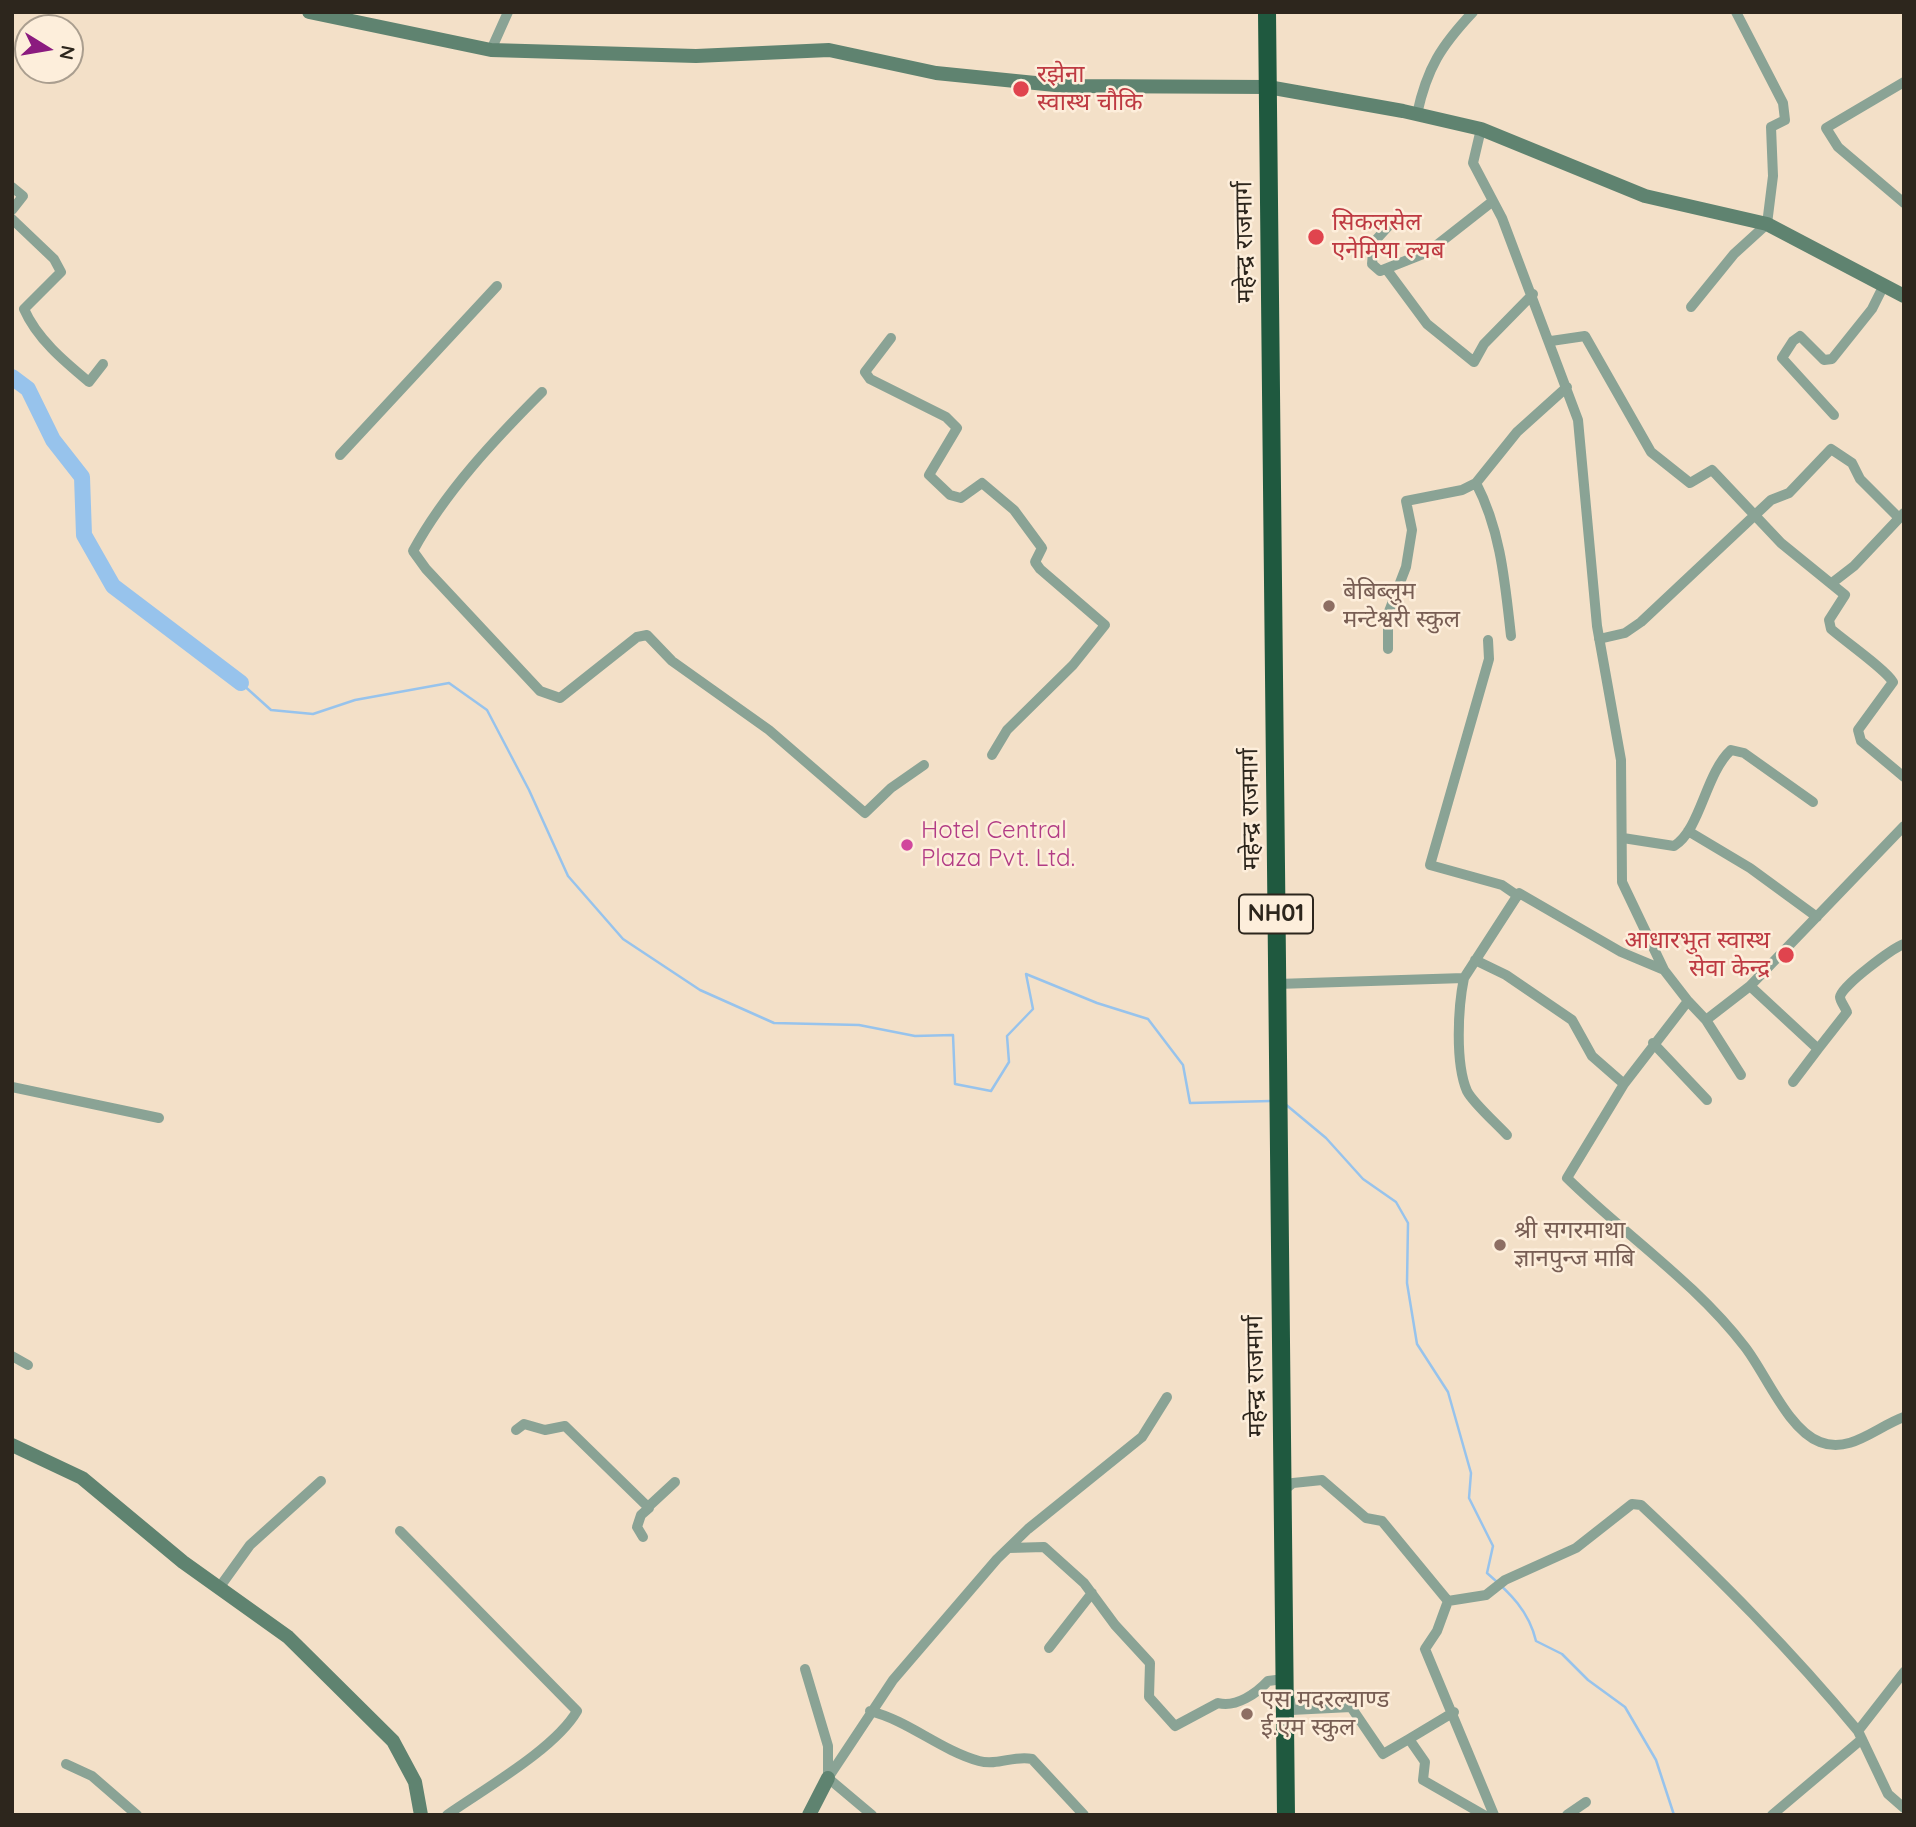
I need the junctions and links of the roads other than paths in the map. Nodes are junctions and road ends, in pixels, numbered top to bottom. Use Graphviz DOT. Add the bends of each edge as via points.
graph roads {
  1 [pos="309,12"];
  2 [pos="508,12"];
  3 [pos="1268,12"];
  4 [pos="1473,12"];
  5 [pos="1736,12"];
  6 [pos="491,50"];
  7 [pos="1904,82"];
  8 [pos="1268,87"];
  9 [pos="1417,114"];
  10 [pos="1481,129"];
  11 [pos="12,187"];
  12 [pos="1493,201"];
  13 [pos="1904,203"];
  14 [pos="12,211"];
  15 [pos="12,219"];
  16 [pos="1394,220"];
  17 [pos="1767,224"];
  18 [pos="1387,270"];
  19 [pos="1884,285"];
  20 [pos="497,286"];
  21 [pos="1532,294"];
  22 [pos="1904,296"];
  23 [pos="1691,307"];
  24 [pos="891,338"];
  25 [pos="1551,341"];
  26 [pos="103,364"];
  27 [pos="1567,387"];
  28 [pos="542,392"];
  29 [pos="1834,415"];
  30 [pos="340,455"];
  31 [pos="1476,483"];
  32 [pos="1756,514"];
  33 [pos="1901,516"];
  34 [pos="1832,583"];
  35 [pos="1511,636"];
  36 [pos="1599,639"];
  37 [pos="1488,640"];
  38 [pos="1388,649"];
  39 [pos="992,755"];
  40 [pos="923,765"];
  41 [pos="1904,777"];
  42 [pos="1813,802"];
  43 [pos="1904,826"];
  44 [pos="1688,831"];
  45 [pos="1623,838"];
  46 [pos="1518,896"];
  47 [pos="1816,917"];
  48 [pos="1904,944"];
  49 [pos="1475,960"];
  50 [pos="1664,970"];
  51 [pos="1464,978"];
  52 [pos="1277,984"];
  53 [pos="1751,986"];
  54 [pos="1688,1001"];
  55 [pos="1706,1020"];
  56 [pos="1653,1043"];
  57 [pos="1818,1049"];
  58 [pos="1741,1075"];
  59 [pos="1793,1082"];
  60 [pos="1624,1084"];
  61 [pos="12,1087"];
  62 [pos="1707,1100"];
  63 [pos="159,1118"];
  64 [pos="1507,1135"];
  65 [pos="12,1356"];
  66 [pos="28,1366"];
  67 [pos="1167,1397"];
  68 [pos="1904,1417"];
  69 [pos="516,1430"];
  70 [pos="12,1446"];
  71 [pos="321,1481"];
  72 [pos="676,1482"];
  73 [pos="1282,1492"];
  74 [pos="648,1507"];
  75 [pos="400,1531"];
  76 [pos="643,1537"];
  77 [pos="1009,1548"];
  78 [pos="219,1588"];
  79 [pos="1092,1593"];
  80 [pos="1448,1601"];
  81 [pos="1049,1648"];
  82 [pos="1286,1654"];
  83 [pos="805,1668"];
  84 [pos="1904,1672"];
  85 [pos="1284,1679"];
  86 [pos="870,1711"];
  87 [pos="1454,1712"];
  88 [pos="1860,1735"];
  89 [pos="1409,1740"];
  90 [pos="66,1764"];
  91 [pos="828,1778"];
  92 [pos="1586,1802"];
  93 [pos="1904,1808"];
  94 [pos="417,1812"];
  95 [pos="136,1815"];
  96 [pos="447,1815"];
  97 [pos="809,1815"];
  98 [pos="872,1815"];
  99 [pos="1084,1815"];
  100 [pos="1286,1815"];
  101 [pos="1484,1815"];
  102 [pos="1494,1815"];
  103 [pos="1567,1815"];
  104 [pos="1772,1815"];
  1 -- 6 [label="street"];
  2 -- 6 [label="street"];
  3 -- 8 [label="highway, महेन्द्र राजमार्ग / NH01"];
  4 -- 9 [label="street" via="1445,42 1427,74"];
  5 -- 17 [label="street" via="1783,103 1785,120 1771,127 1773,176"];
  6 -- 8 [label="street" via="696,56 829,50 936,72 1065,86"];
  7 -- 13 [label="street" via="1826,128 1839,147"];
  8 -- 9 [label="street"];
  8 -- 52 [label="highway, महेन्द्र राजमार्ग / NH01"];
  9 -- 10 [label="street"];
  10 -- 12 [label="street" via="1473,163"];
  10 -- 17 [label="street" via="1645,196"];
  11 -- 14 [label="street" via="23,196"];
  12 -- 18 [label="street" via="1428,252"];
  12 -- 21 [label="street"];
  15 -- 26 [label="street" via="54,258 61,272 24,309 27,317 89,382"];
  16 -- 18 [label="street" via="1374,242 1372,264 1380,271"];
  17 -- 19 [label="street"];
  17 -- 23 [label="street" via="1734,254"];
  18 -- 21 [label="street" via="1427,324 1474,362 1484,344"];
  19 -- 22 [label="street"];
  19 -- 29 [label="street" via="1872,309 1832,359 1824,360 1800,337 1782,358"];
  20 -- 30 [label="street"];
  21 -- 25 [label="street"];
  24 -- 39 [label="street" via="865,372 870,379 946,417 957,428 929,475 950,495 961,498 982,483 1014,509 1042,548 1035,562 1040,569 1105,625 1073,665 1007,730"];
  25 -- 27 [label="street"];
  25 -- 32 [label="street" via="1585,336 1651,452 1690,483 1712,470"];
  27 -- 31 [label="street" via="1517,432"];
  27 -- 36 [label="street" via="1578,421"];
  28 -- 40 [label="street" via="455,489 413,551 540,691 560,698 637,637 648,635 671,662 769,730 865,813"];
  31 -- 35 [label="street" via="1491,512"];
  31 -- 38 [label="street" via="1405,501 1412,530 1406,567 1388,614"];
  32 -- 33 [label="street" via="1771,500 1789,493 1831,449 1852,463 1860,479"];
  32 -- 34 [label="street" via="1780,543"];
  32 -- 36 [label="street" via="1641,622 1625,633"];
  33 -- 34 [label="street"];
  34 -- 41 [label="street" via="1845,595 1829,620 1831,629 1893,682 1858,730 1861,741"];
  36 -- 45 [label="street" via="1621,760"];
  37 -- 46 [label="street" via="1489,659 1430,865 1502,885"];
  42 -- 44 [label="street" via="1744,754 1731,750 1709,782"];
  43 -- 47 [label="street"];
  44 -- 45 [label="street" via="1674,846"];
  44 -- 47 [label="street" via="1750,868"];
  45 -- 50 [label="street" via="1622,882"];
  46 -- 49 [label="street"];
  46 -- 50 [label="street"];
  47 -- 53 [label="street"];
  48 -- 57 [label="street" via="1843,991 1841,1000 1847,1012"];
  49 -- 51 [label="street"];
  49 -- 60 [label="street" via="1506,975 1572,1020 1592,1056"];
  50 -- 54 [label="street"];
  51 -- 52 [label="street"];
  51 -- 64 [label="street" via="1460,1025 1466,1085"];
  52 -- 73 [label="highway, महेन्द्र राजमार्ग / NH01"];
  53 -- 55 [label="street"];
  53 -- 57 [label="street"];
  54 -- 55 [label="street"];
  54 -- 56 [label="street"];
  55 -- 58 [label="street"];
  56 -- 60 [label="street"];
  56 -- 62 [label="street"];
  57 -- 59 [label="street"];
  60 -- 68 [label="street" via="1567,1178 1704,1301 1754,1358 1780,1404 1817,1441 1842,1447"];
  61 -- 63 [label="street"];
  65 -- 66 [label="street"];
  67 -- 77 [label="street" via="1142,1437"];
  69 -- 74 [label="street" via="524,1424 545,1430 565,1426"];
  70 -- 78 [label="street" via="82,1478"];
  71 -- 78 [label="street" via="250,1545"];
  72 -- 74 [label="street"];
  73 -- 80 [label="street" via="1293,1483 1322,1480 1366,1518 1382,1521"];
  73 -- 82 [label="highway, महेन्द्र राजमार्ग / NH01"];
  74 -- 76 [label="street" via="637,1527"];
  75 -- 96 [label="street" via="577,1711 552,1739"];
  77 -- 79 [label="street" via="1044,1547"];
  77 -- 86 [label="street"];
  78 -- 94 [label="street" via="288,1637 393,1741 415,1782"];
  79 -- 81 [label="street"];
  79 -- 85 [label="street" via="1150,1663 1149,1698 1175,1726 1218,1703 1256,1694 1268,1681"];
  80 -- 87 [label="street" via="1425,1649"];
  80 -- 88 [label="street" via="1486,1595 1505,1580 1576,1548 1632,1504 1641,1505 1737,1595"];
  82 -- 85 [label="highway, महेन्द्र राजमार्ग / NH01"];
  82 -- 89 [label="street" via="1291,1710 1351,1707 1383,1754"];
  83 -- 91 [label="street" via="828,1746"];
  84 -- 88 [label="street"];
  85 -- 100 [label="highway, महेन्द्र राजमार्ग / NH01"];
  86 -- 91 [label="street"];
  86 -- 99 [label="street" via="976,1760 1032,1759"];
  87 -- 89 [label="street"];
  87 -- 102 [label="street"];
  88 -- 93 [label="street" via="1888,1794"];
  88 -- 104 [label="street"];
  89 -- 101 [label="street" via="1425,1762 1423,1780"];
  90 -- 95 [label="street" via="92,1776"];
  91 -- 97 [label="street"];
  91 -- 98 [label="street"];
  92 -- 103 [label="street"];
}
